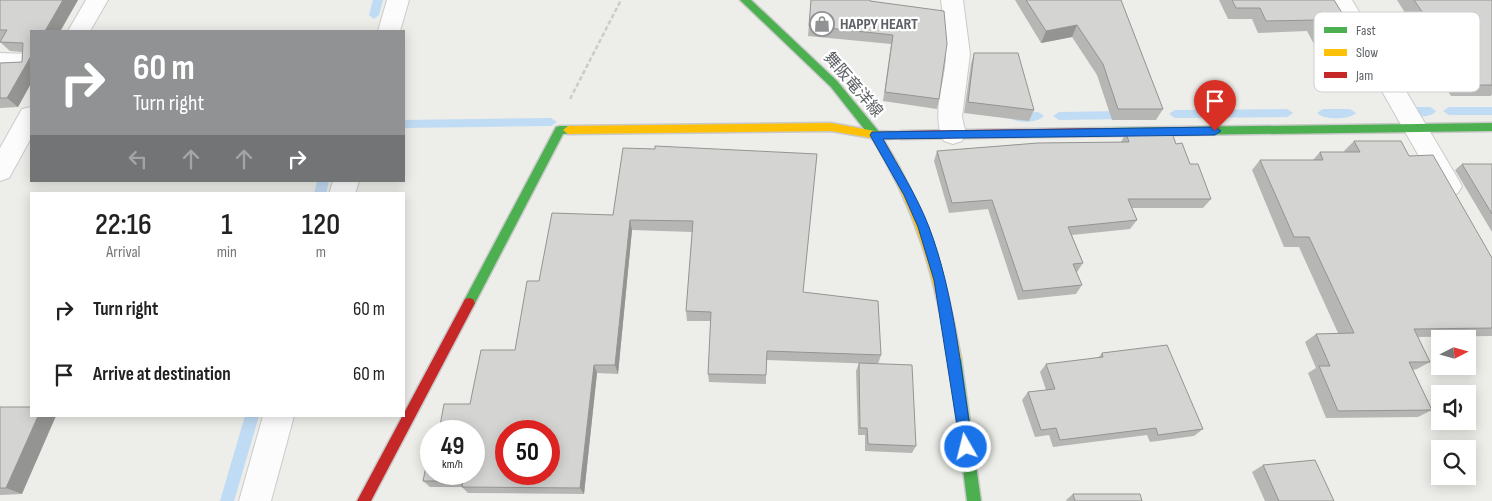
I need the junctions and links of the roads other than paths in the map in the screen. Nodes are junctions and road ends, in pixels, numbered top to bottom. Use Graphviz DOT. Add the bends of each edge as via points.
graph roads {
  1 [pos="97,0"];
  2 [pos="398,0"];
  3 [pos="745,0"];
  4 [pos="952,0"];
  5 [pos="1341,0"];
  6 [pos="1348,12"];
  7 [pos="80,30"];
  8 [pos="389,30"];
  9 [pos="0,62"];
  10 [pos="30,62"];
  11 [pos="1394,92"];
  12 [pos="30,118"];
  13 [pos="1492,127"];
  14 [pos="1415,128"];
  15 [pos="953,134"];
  16 [pos="875,135"];
  17 [pos="0,172"];
  18 [pos="1458,203"];
  19 [pos="279,417"];
  20 [pos="255,501"];
  21 [pos="364,501"];
  22 [pos="974,501"];
  1 -- 7 [label="street"];
  2 -- 8 [label="street"];
  3 -- 16 [label="street, 舞阪竜洋線" via="846,97"];
  4 -- 15 [label="street" via="958,54 950,117"];
  5 -- 6 [label="street"];
  9 -- 10 [label="street"];
  11 -- 14 [label="street"];
  12 -- 17 [label="street"];
  13 -- 14 [label="street"];
  14 -- 15 [label="street"];
  14 -- 18 [label="street"];
  15 -- 16 [label="street"];
  16 -- 21 [label="street" via="831,127 560,130"];
  16 -- 22 [label="street, 舞阪竜洋線" via="909,194 940,280"];
  19 -- 20 [label="street"];
}
